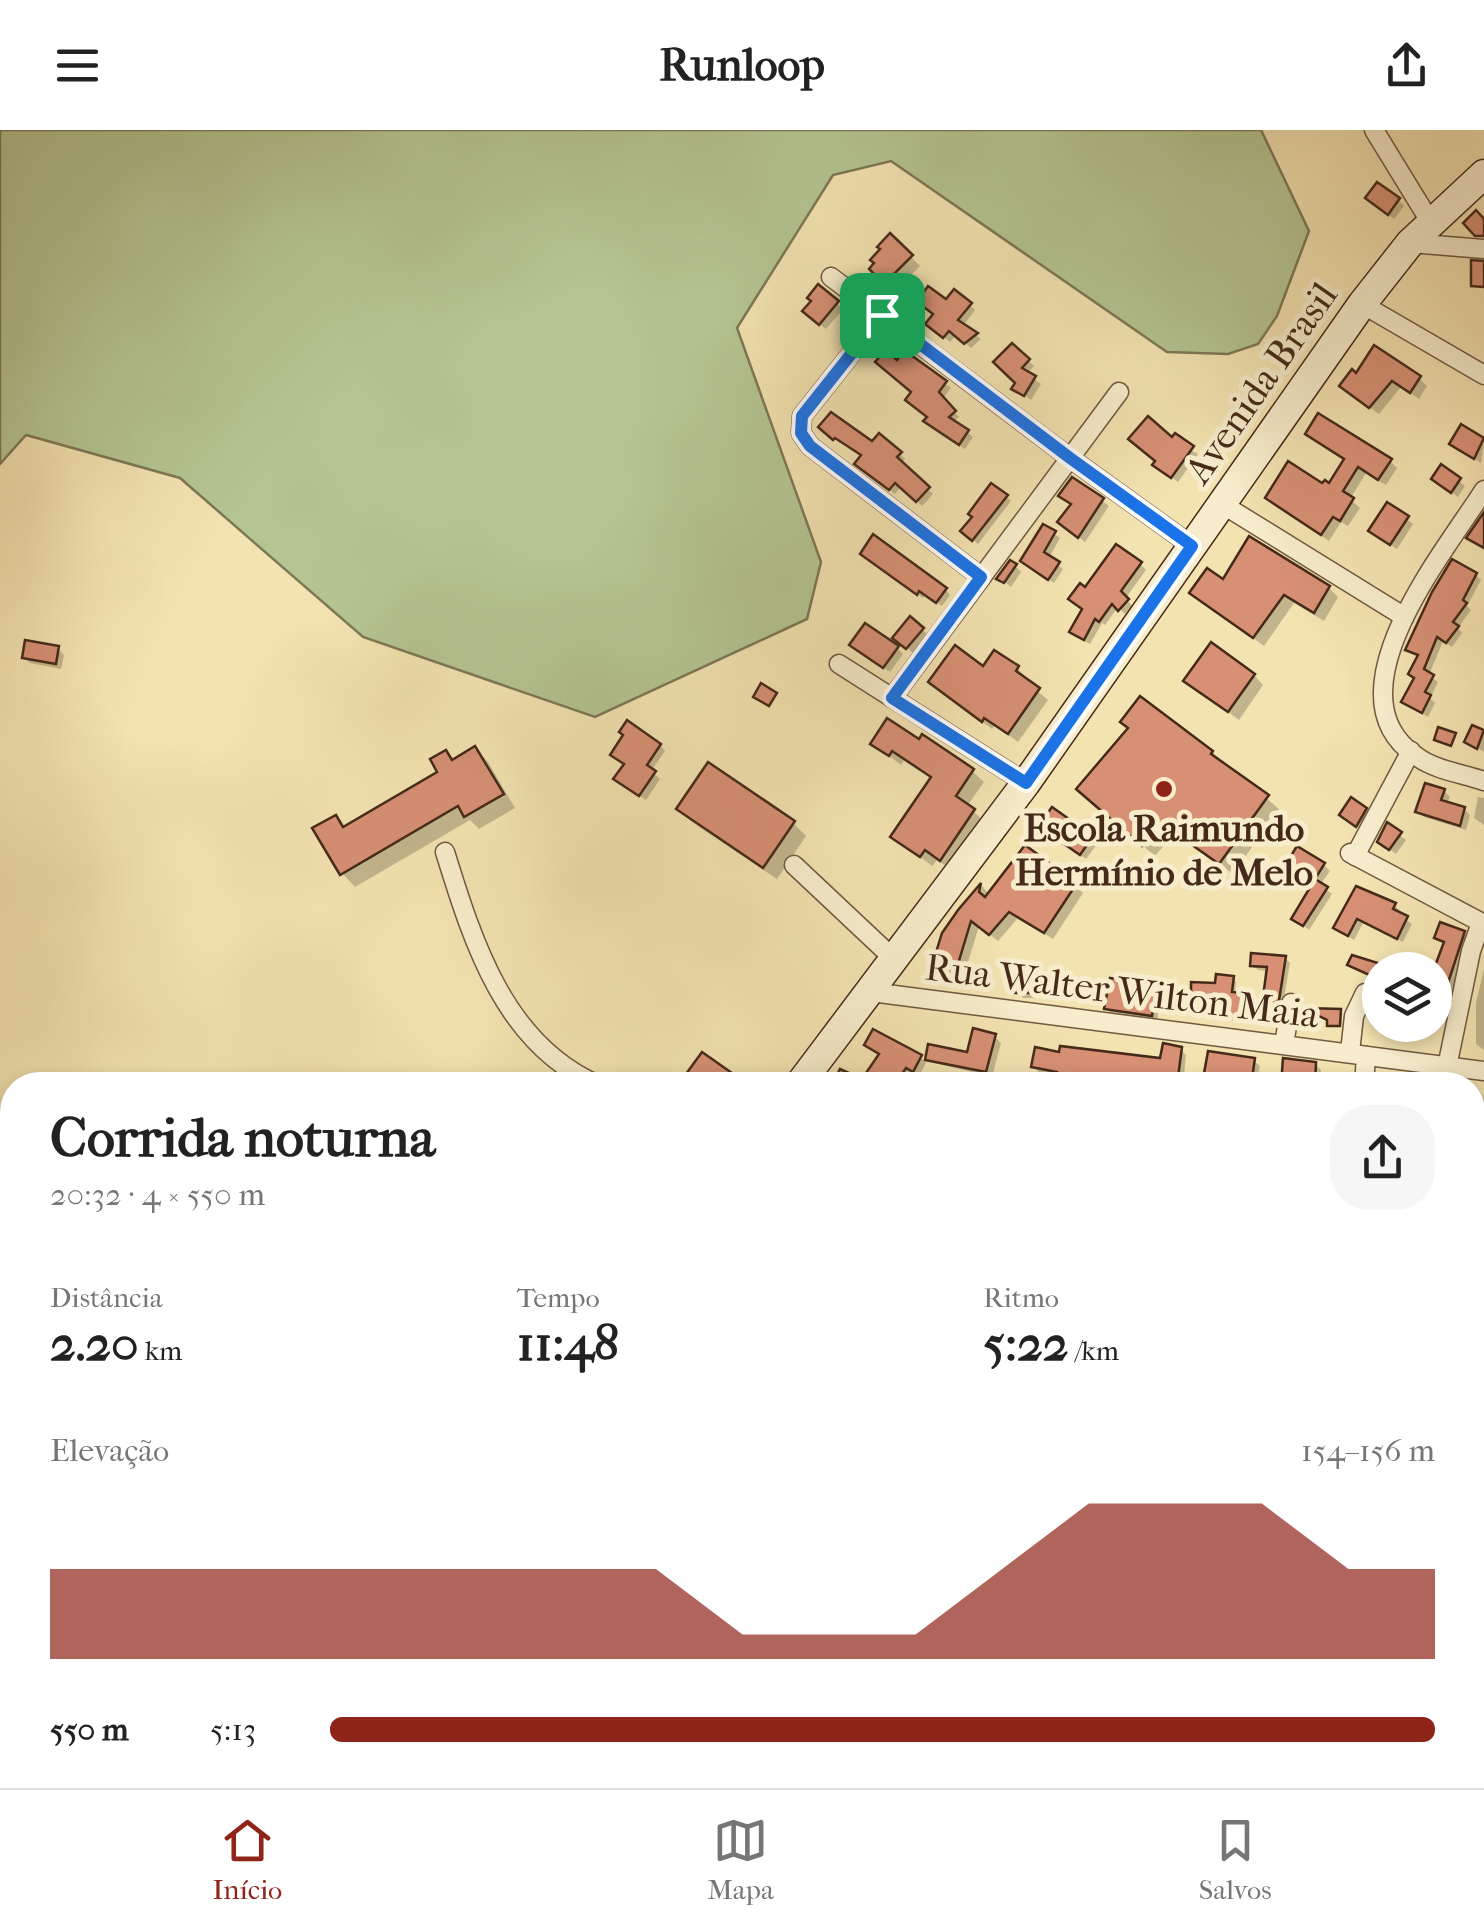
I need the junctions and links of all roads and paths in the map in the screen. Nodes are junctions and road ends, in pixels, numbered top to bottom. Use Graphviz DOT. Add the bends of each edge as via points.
graph roads {
  1 [pos="1374,130"];
  2 [pos="1484,174"];
  3 [pos="1421,233"];
  4 [pos="1484,249"];
  5 [pos="831,277"];
  6 [pos="1362,304"];
  7 [pos="882,315"];
  8 [pos="1484,374"];
  9 [pos="1118,392"];
  10 [pos="1070,458"];
  11 [pos="1484,490"];
  12 [pos="1222,504"];
  13 [pos="1192,546"];
  14 [pos="981,577"];
  15 [pos="1404,616"];
  16 [pos="838,664"];
  17 [pos="892,698"];
  18 [pos="1411,751"];
  19 [pos="1484,781"];
  20 [pos="1026,783"];
  21 [pos="445,852"];
  22 [pos="794,865"];
  23 [pos="1482,924"];
  24 [pos="895,960"];
  25 [pos="871,992"];
  26 [pos="1362,999"];
  27 [pos="1291,1003"];
  28 [pos="1284,1044"];
  29 [pos="1358,1054"];
  30 [pos="1447,1066"];
  31 [pos="1484,1071"];
  32 [pos="572,1072"];
  33 [pos="809,1072"];
  34 [pos="1361,1072"];
  1 -- 3 [label="street"];
  2 -- 3 [label="street, Avenida Brasil"];
  3 -- 4 [label="street"];
  3 -- 6 [label="street, Avenida Brasil"];
  5 -- 7 [label="street"];
  6 -- 8 [label="street"];
  6 -- 12 [label="street, Avenida Brasil"];
  7 -- 10 [label="street"];
  7 -- 14 [label="street" via="802,416 801,433"];
  9 -- 10 [label="street"];
  10 -- 13 [label="street"];
  10 -- 14 [label="street"];
  11 -- 15 [label="street"];
  12 -- 13 [label="street, Avenida Brasil"];
  12 -- 15 [label="street"];
  13 -- 20 [label="street, Avenida Brasil"];
  14 -- 17 [label="street"];
  15 -- 18 [label="street" via="1384,674 1382,704 1392,731"];
  16 -- 17 [label="street"];
  17 -- 20 [label="street"];
  18 -- 19 [label="street"];
  18 -- 23 [label="street" via="1352,855"];
  20 -- 24 [label="street, Avenida Brasil"];
  21 -- 32 [label="street" via="499,997"];
  22 -- 24 [label="street"];
  23 -- 30 [label="street"];
  24 -- 25 [label="street, Avenida Brasil"];
  25 -- 28 [label="street, Rua Walter Wilton Maia"];
  25 -- 33 [label="street, Avenida Brasil"];
  26 -- 29 [label="street" via="1354,1016"];
  27 -- 28 [label="street"];
  28 -- 29 [label="street, Rua Walter Wilton Maia"];
  29 -- 30 [label="street, Rua Walter Wilton Maia"];
  29 -- 34 [label="street"];
  30 -- 31 [label="street, Rua Walter Wilton Maia"];
}
